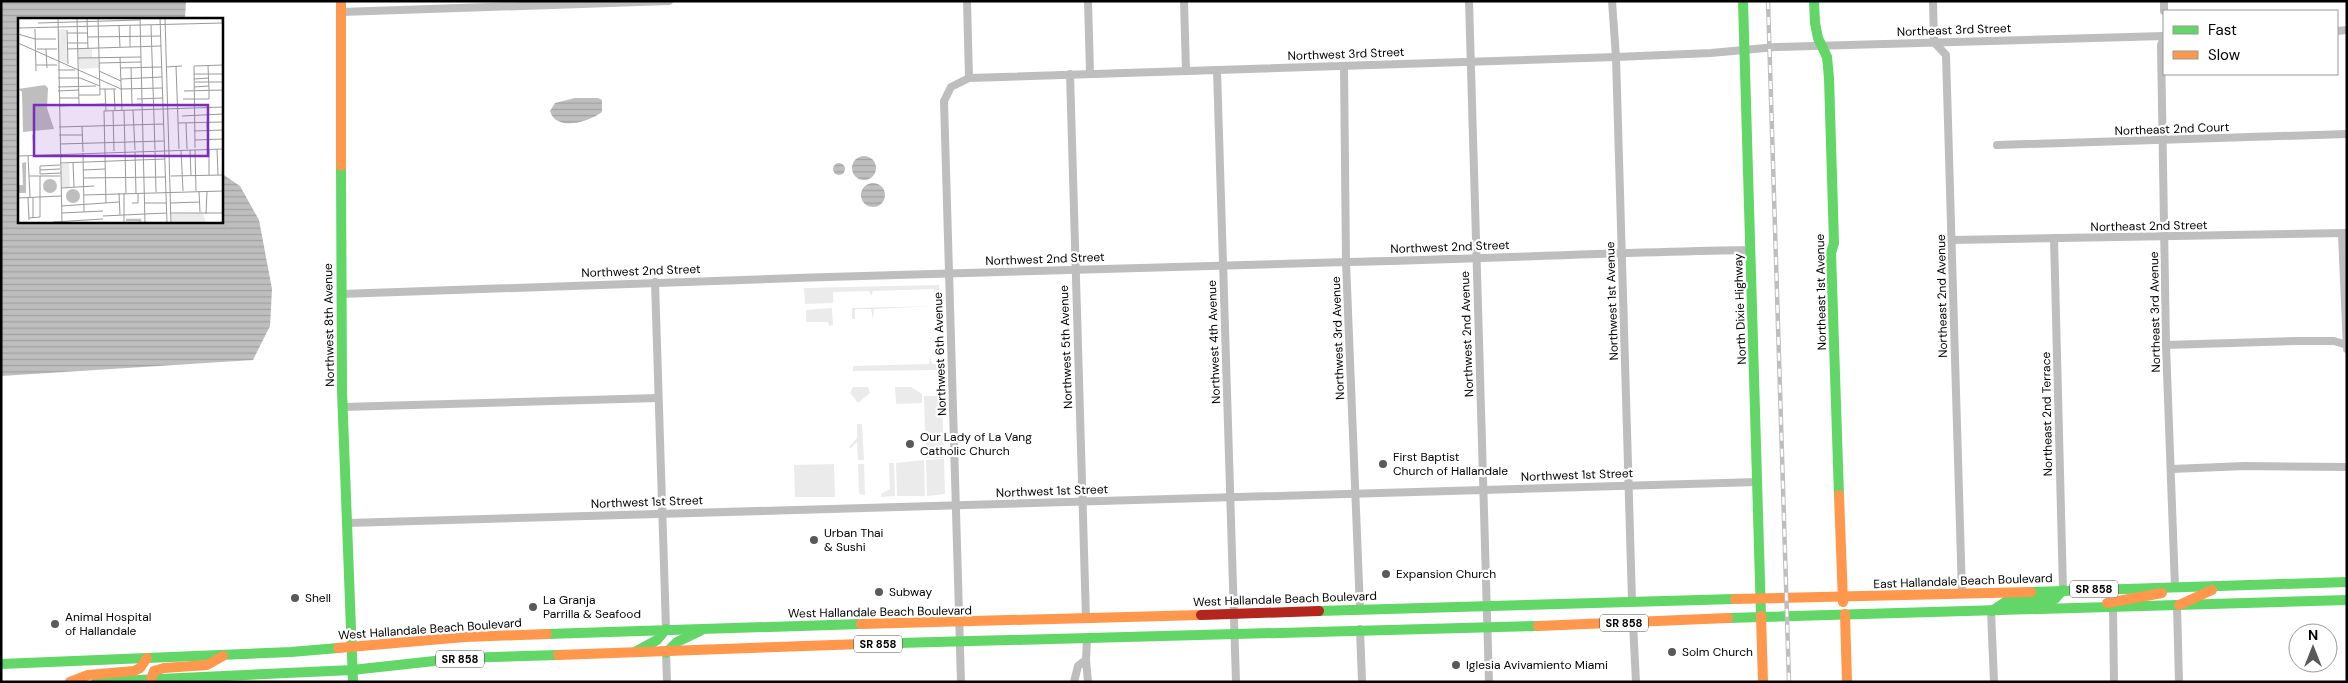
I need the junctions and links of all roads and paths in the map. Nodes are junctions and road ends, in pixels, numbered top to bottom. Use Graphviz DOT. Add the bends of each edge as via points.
graph roads {
  1 [pos="669,1"];
  2 [pos="967,1"];
  3 [pos="1088,1"];
  4 [pos="1184,1"];
  5 [pos="1469,1"];
  6 [pos="1612,1"];
  7 [pos="1743,1"];
  8 [pos="1814,1"];
  9 [pos="1933,1"];
  10 [pos="615,2"];
  11 [pos="341,7"];
  12 [pos="2163,36"];
  13 [pos="2163,39"];
  14 [pos="1934,42"];
  15 [pos="1822,46"];
  16 [pos="1745,50"];
  17 [pos="1616,57"];
  18 [pos="1470,61"];
  19 [pos="1344,66"];
  20 [pos="1217,70"];
  21 [pos="1186,71"];
  22 [pos="1090,73"];
  23 [pos="1070,74"];
  24 [pos="969,78"];
  25 [pos="951,87"];
  26 [pos="2347,134"];
  27 [pos="2162,141"];
  28 [pos="1998,145"];
  29 [pos="2345,234"];
  30 [pos="2165,236"];
  31 [pos="2054,238"];
  32 [pos="1952,240"];
  33 [pos="1751,250"];
  34 [pos="1622,252"];
  35 [pos="1476,258"];
  36 [pos="1346,262"];
  37 [pos="1223,265"];
  38 [pos="1075,269"];
  39 [pos="949,273"];
  40 [pos="654,282"];
  41 [pos="341,294"];
  42 [pos="2166,345"];
  43 [pos="2346,345"];
  44 [pos="2347,349"];
  45 [pos="658,398"];
  46 [pos="342,407"];
  47 [pos="2347,467"];
  48 [pos="2172,468"];
  49 [pos="1757,482"];
  50 [pos="1629,485"];
  51 [pos="1484,489"];
  52 [pos="1356,493"];
  53 [pos="1230,497"];
  54 [pos="1082,501"];
  55 [pos="956,504"];
  56 [pos="662,513"];
  57 [pos="347,523"];
  58 [pos="2347,582"];
  59 [pos="2175,587"];
  60 [pos="2223,587"];
  61 [pos="2063,590"];
  62 [pos="1962,594"];
  63 [pos="1842,597"];
  64 [pos="1761,598"];
  65 [pos="1632,600"];
  66 [pos="2347,600"];
  67 [pos="1487,606"];
  68 [pos="2177,606"];
  69 [pos="2088,608"];
  70 [pos="2112,608"];
  71 [pos="1360,609"];
  72 [pos="1991,611"];
  73 [pos="1234,613"];
  74 [pos="1846,614"];
  75 [pos="1761,616"];
  76 [pos="1086,619"];
  77 [pos="960,622"];
  78 [pos="1633,623"];
  79 [pos="1487,627"];
  80 [pos="706,629"];
  81 [pos="1360,629"];
  82 [pos="666,630"];
  83 [pos="1234,632"];
  84 [pos="1087,638"];
  85 [pos="960,641"];
  86 [pos="351,648"];
  87 [pos="666,653"];
  88 [pos="224,654"];
  89 [pos="631,654"];
  90 [pos="147,658"];
  91 [pos="1086,660"];
  92 [pos="1,664"];
  93 [pos="352,670"];
  94 [pos="151,680"];
  95 [pos="70,682"];
  96 [pos="96,682"];
  97 [pos="353,682"];
  98 [pos="667,682"];
  99 [pos="961,682"];
  100 [pos="1074,682"];
  101 [pos="1088,682"];
  102 [pos="1236,682"];
  103 [pos="1362,682"];
  104 [pos="1489,682"];
  105 [pos="1636,682"];
  106 [pos="1763,682"];
  107 [pos="1848,682"];
  108 [pos="1994,682"];
  109 [pos="2114,682"];
  110 [pos="2180,682"];
  1 -- 10 [label="street"];
  2 -- 24 [label="street"];
  3 -- 22 [label="street"];
  4 -- 21 [label="street"];
  5 -- 18 [label="street, Northwest 2nd Avenue"];
  6 -- 17 [label="street, Northwest 1st Avenue"];
  7 -- 16 [label="main road, North Dixie Highway"];
  8 -- 15 [label="main road, Northeast 1st Avenue" via="1815,23"];
  9 -- 14 [label="street"];
  10 -- 11 [label="street"];
  11 -- 41 [label="main road, Northwest 8th Avenue"];
  12 -- 14 [label="street, Northeast 3rd Street"];
  13 -- 27 [label="street, Northeast 3rd Avenue"];
  14 -- 15 [label="street, Northeast 3rd Street"];
  14 -- 32 [label="street, Northeast 2nd Avenue" via="1946,54"];
  15 -- 16 [label="street, Northeast 3rd Street"];
  15 -- 63 [label="main road, Northeast 1st Avenue" via="1828,57 1829,78"];
  16 -- 17 [label="street, Northwest 3rd Street"];
  16 -- 33 [label="main road, North Dixie Highway"];
  17 -- 18 [label="street, Northwest 3rd Street"];
  17 -- 34 [label="street, Northwest 1st Avenue"];
  18 -- 19 [label="street, Northwest 3rd Street"];
  18 -- 35 [label="street, Northwest 2nd Avenue"];
  19 -- 20 [label="street, Northwest 3rd Street"];
  19 -- 36 [label="street, Northwest 3rd Avenue"];
  20 -- 21 [label="street, Northwest 3rd Street"];
  20 -- 37 [label="street, Northwest 4th Avenue"];
  21 -- 22 [label="street, Northwest 3rd Street"];
  22 -- 23 [label="street, Northwest 3rd Street"];
  23 -- 24 [label="street, Northwest 3rd Street"];
  23 -- 38 [label="street, Northwest 5th Avenue"];
  24 -- 25 [label="street, Northwest 3rd Street"];
  25 -- 39 [label="street, Northwest 6th Avenue" via="944,101"];
  26 -- 27 [label="street, Northeast 2nd Court"];
  27 -- 28 [label="street, Northeast 2nd Court"];
  27 -- 30 [label="street, Northeast 3rd Avenue"];
  29 -- 30 [label="street, Northeast 2nd Street"];
  29 -- 43 [label="street"];
  30 -- 31 [label="street, Northeast 2nd Street"];
  30 -- 42 [label="street, Northeast 3rd Avenue"];
  31 -- 32 [label="street, Northeast 2nd Street"];
  31 -- 61 [label="street, Northeast 2nd Terrace"];
  32 -- 62 [label="street, Northeast 2nd Avenue"];
  33 -- 34 [label="street, Northwest 2nd Street"];
  33 -- 49 [label="main road, North Dixie Highway"];
  34 -- 35 [label="street, Northwest 2nd Street"];
  34 -- 50 [label="street, Northwest 1st Avenue"];
  35 -- 36 [label="street, Northwest 2nd Street"];
  35 -- 51 [label="street, Northwest 2nd Avenue"];
  36 -- 37 [label="street, Northwest 2nd Street"];
  36 -- 52 [label="street, Northwest 3rd Avenue"];
  37 -- 38 [label="street, Northwest 2nd Street"];
  37 -- 53 [label="street, Northwest 4th Avenue"];
  38 -- 39 [label="street, Northwest 2nd Street"];
  38 -- 54 [label="street, Northwest 5th Avenue"];
  39 -- 40 [label="street, Northwest 2nd Street"];
  39 -- 55 [label="street, Northwest 6th Avenue"];
  40 -- 41 [label="street, Northwest 2nd Street"];
  40 -- 45 [label="street"];
  41 -- 46 [label="main road, Northwest 8th Avenue"];
  42 -- 43 [label="street" via="2295,341"];
  42 -- 48 [label="street, Northeast 3rd Avenue"];
  43 -- 44 [label="street"];
  45 -- 46 [label="street"];
  45 -- 56 [label="street"];
  46 -- 57 [label="main road, Northwest 8th Avenue"];
  47 -- 48 [label="street"];
  48 -- 59 [label="street, Northeast 3rd Avenue"];
  49 -- 50 [label="street, Northwest 1st Street"];
  49 -- 64 [label="main road, North Dixie Highway"];
  50 -- 51 [label="street, Northwest 1st Street"];
  50 -- 65 [label="street, Northwest 1st Avenue"];
  51 -- 52 [label="street, Northwest 1st Street"];
  51 -- 67 [label="street, Northwest 2nd Avenue"];
  52 -- 53 [label="street, Northwest 1st Street"];
  52 -- 71 [label="street, Northwest 3rd Avenue"];
  53 -- 54 [label="street, Northwest 1st Street"];
  53 -- 73 [label="street, Northwest 4th Avenue"];
  54 -- 55 [label="street, Northwest 1st Street"];
  54 -- 76 [label="street, Northwest 5th Avenue"];
  55 -- 56 [label="street, Northwest 1st Street"];
  55 -- 77 [label="street, Northwest 6th Avenue"];
  56 -- 57 [label="street, Northwest 1st Street"];
  56 -- 82 [label="street"];
  57 -- 86 [label="main road, Northwest 8th Avenue"];
  58 -- 60 [label="main road, East Hallandale Beach Boulevard / SR 858"];
  59 -- 60 [label="main road, East Hallandale Beach Boulevard / SR 858"];
  59 -- 61 [label="main road, East Hallandale Beach Boulevard / SR 858"];
  59 -- 69 [label="main road" via="2169,592"];
  60 -- 68 [label="main road" via="2204,592"];
  61 -- 62 [label="main road, East Hallandale Beach Boulevard / SR 858"];
  61 -- 72 [label="main road" via="2055,599 2007,601"];
  62 -- 63 [label="main road, East Hallandale Beach Boulevard / SR 858"];
  63 -- 64 [label="main road, East Hallandale Beach Boulevard / SR 858"];
  63 -- 74 [label="main road, Northeast 1st Avenue"];
  64 -- 65 [label="main road, West Hallandale Beach Boulevard / SR 858"];
  64 -- 75 [label="main road, North Dixie Highway"];
  65 -- 67 [label="main road, West Hallandale Beach Boulevard / SR 858"];
  66 -- 68 [label="main road, SR 858"];
  67 -- 71 [label="main road, West Hallandale Beach Boulevard / SR 858"];
  67 -- 79 [label="street, Northwest 2nd Avenue"];
  68 -- 70 [label="main road, SR 858"];
  68 -- 110 [label="street"];
  69 -- 70 [label="main road, SR 858"];
  69 -- 72 [label="main road, SR 858"];
  70 -- 109 [label="street"];
  71 -- 73 [label="main road, West Hallandale Beach Boulevard / SR 858"];
  72 -- 74 [label="main road, SR 858"];
  72 -- 108 [label="street"];
  73 -- 76 [label="main road, West Hallandale Beach Boulevard / SR 858"];
  73 -- 83 [label="street, Northwest 4th Avenue"];
  74 -- 75 [label="main road, SR 858"];
  74 -- 107 [label="main road, Northeast 1st Avenue"];
  75 -- 78 [label="main road, SR 858"];
  75 -- 106 [label="main road, North Dixie Highway"];
  76 -- 77 [label="main road, West Hallandale Beach Boulevard / SR 858"];
  77 -- 80 [label="main road, West Hallandale Beach Boulevard / SR 858"];
  77 -- 85 [label="street, Northwest 6th Avenue"];
  78 -- 79 [label="main road, SR 858"];
  78 -- 105 [label="street"];
  79 -- 81 [label="main road, SR 858"];
  79 -- 104 [label="street, Northwest 2nd Avenue"];
  80 -- 82 [label="main road, West Hallandale Beach Boulevard / SR 858"];
  80 -- 87 [label="main road" via="678,640"];
  81 -- 83 [label="main road, SR 858"];
  81 -- 103 [label="street"];
  82 -- 86 [label="main road, West Hallandale Beach Boulevard / SR 858" via="465,637"];
  82 -- 89 [label="main road" via="654,643"];
  83 -- 84 [label="main road, SR 858"];
  83 -- 102 [label="street, Northwest 4th Avenue"];
  84 -- 85 [label="main road, SR 858"];
  84 -- 91 [label="street"];
  85 -- 87 [label="main road, SR 858"];
  85 -- 99 [label="street, Northwest 6th Avenue"];
  86 -- 88 [label="main road, West Hallandale Beach Boulevard / SR 858"];
  86 -- 93 [label="main road, Northwest 8th Avenue"];
  87 -- 89 [label="main road, SR 858"];
  87 -- 98 [label="street"];
  88 -- 90 [label="main road, West Hallandale Beach Boulevard / SR 858"];
  88 -- 94 [label="main road" via="207,665 154,671"];
  89 -- 93 [label="main road, SR 858" via="462,658"];
  90 -- 92 [label="main road, West Hallandale Beach Boulevard / SR 858"];
  90 -- 95 [label="main road" via="132,671 95,673 79,676"];
  91 -- 100 [label="street" via="1078,666"];
  91 -- 101 [label="street"];
  93 -- 94 [label="main road, SR 858"];
  93 -- 97 [label="main road, Northwest 8th Avenue"];
  94 -- 96 [label="main road, SR 858"];
}
